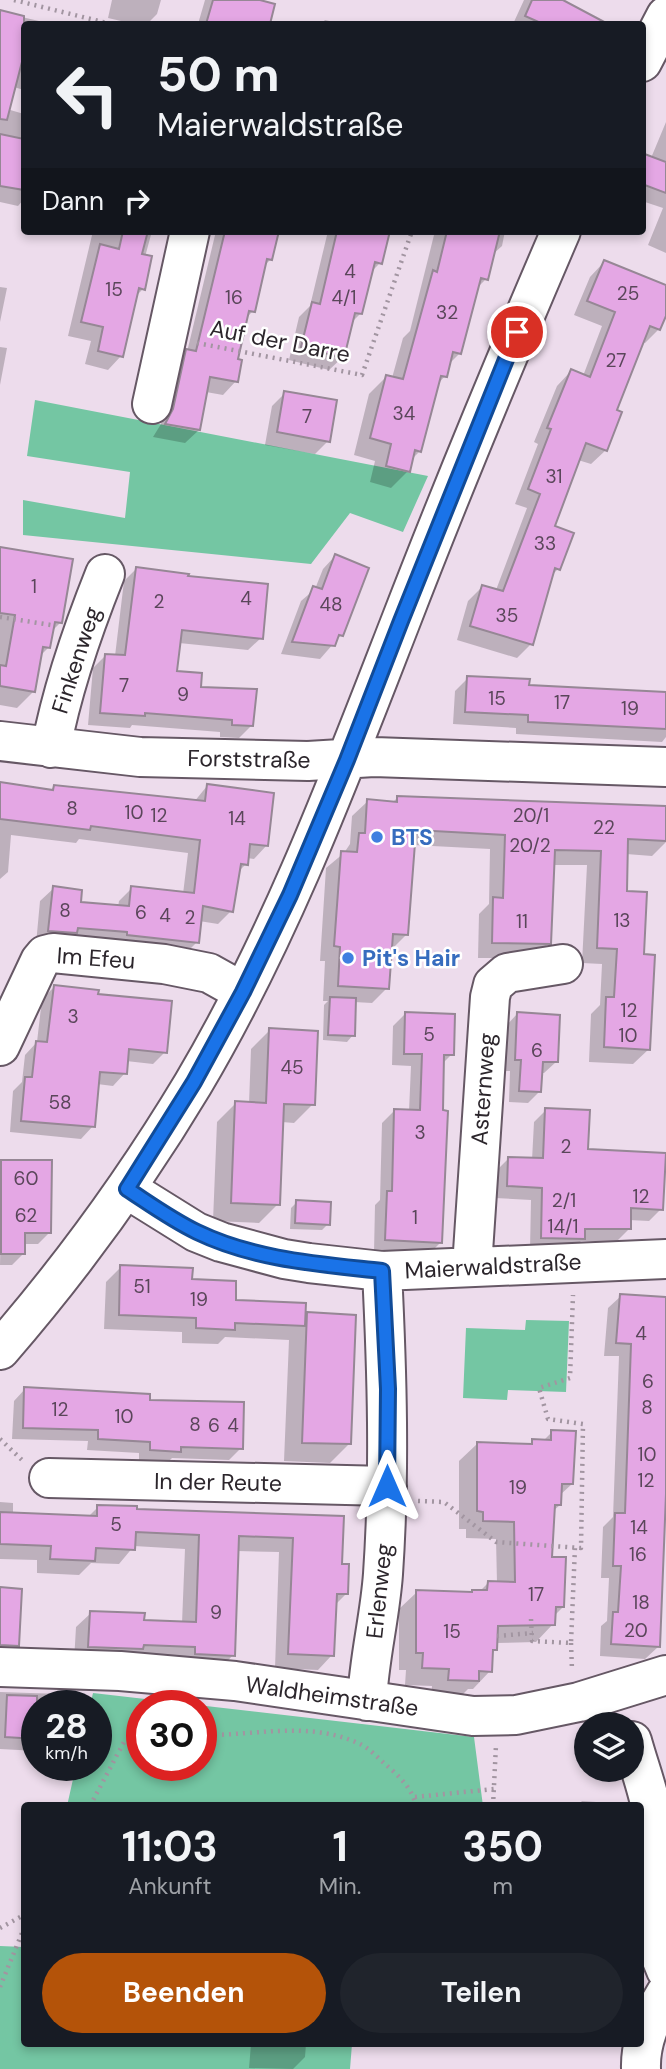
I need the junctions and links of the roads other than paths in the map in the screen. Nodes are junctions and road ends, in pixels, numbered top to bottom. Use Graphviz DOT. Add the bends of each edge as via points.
graph roads {
  1 [pos="665,22"];
  2 [pos="646,55"];
  3 [pos="189,235"];
  4 [pos="559,235"];
  5 [pos="152,404"];
  6 [pos="105,573"];
  7 [pos="0,741"];
  8 [pos="51,748"];
  9 [pos="347,760"];
  10 [pos="666,767"];
  11 [pos="563,964"];
  12 [pos="243,992"];
  13 [pos="0,1046"];
  14 [pos="127,1189"];
  15 [pos="666,1259"];
  16 [pos="472,1267"];
  17 [pos="382,1271"];
  18 [pos="0,1350"];
  19 [pos="48,1478"];
  20 [pos="387,1492"];
  21 [pos="0,1667"];
  22 [pos="666,1675"];
  23 [pos="367,1701"];
  24 [pos="622,1707"];
  25 [pos="644,1782"];
  26 [pos="666,1970"];
  27 [pos="666,1993"];
  28 [pos="644,2043"];
  29 [pos="643,2047"];
  30 [pos="641,2069"];
  1 -- 2 [label="street"];
  3 -- 5 [label="street"];
  4 -- 9 [label="street" via="495,383"];
  6 -- 8 [label="street, Finkenweg"];
  7 -- 8 [label="street, Forststraße"];
  8 -- 9 [label="street, Forststraße" via="140,757"];
  9 -- 10 [label="street, Forststraße" via="374,757"];
  9 -- 12 [label="street"];
  11 -- 16 [label="street, Asternweg" via="508,973 493,985"];
  12 -- 13 [label="street, Im Efeu" via="209,973 54,953 40,961"];
  12 -- 14 [label="street"];
  14 -- 17 [label="street, Maierwaldstraße" via="196,1232 233,1246 284,1259"];
  14 -- 18 [label="street"];
  15 -- 16 [label="street, Maierwaldstraße"];
  16 -- 17 [label="street, Maierwaldstraße"];
  17 -- 20 [label="street, Erlenweg"];
  19 -- 20 [label="street, In der Reute"];
  20 -- 23 [label="street, Erlenweg" via="383,1576"];
  21 -- 23 [label="street, Waldheimstraße" via="235,1681"];
  22 -- 24 [label="street, Waldheimstraße"];
  23 -- 24 [label="street, Waldheimstraße" via="494,1717 579,1702"];
  25 -- 26 [label="street" via="655,1833 656,1939"];
  27 -- 28 [label="street" via="653,2014"];
  29 -- 30 [label="street"];
}
